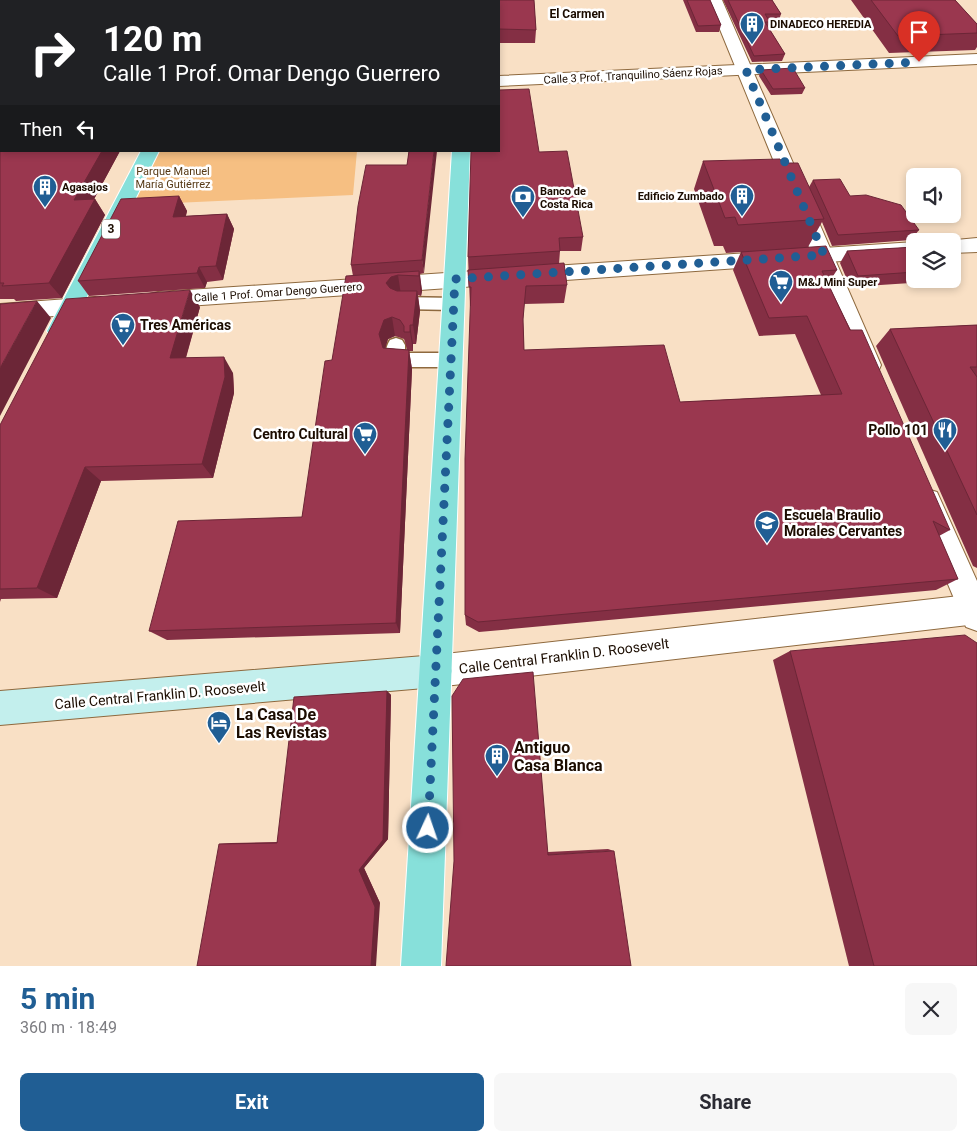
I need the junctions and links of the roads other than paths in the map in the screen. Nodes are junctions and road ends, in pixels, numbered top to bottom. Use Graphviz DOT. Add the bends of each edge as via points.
graph roads {
  1 [pos="715,0"];
  2 [pos="977,59"];
  3 [pos="746,70"];
  4 [pos="500,81"];
  5 [pos="150,152"];
  6 [pos="461,152"];
  7 [pos="977,245"];
  8 [pos="961,246"];
  9 [pos="906,250"];
  10 [pos="824,255"];
  11 [pos="454,291"];
  12 [pos="72,307"];
  13 [pos="0,312"];
  14 [pos="396,345"];
  15 [pos="49,351"];
  16 [pos="451,360"];
  17 [pos="880,390"];
  18 [pos="919,482"];
  19 [pos="976,612"];
  20 [pos="436,671"];
  21 [pos="0,708"];
  22 [pos="421,966"];
  1 -- 3 [label="street"];
  2 -- 3 [label="street, Calle 3 Prof. Tranquilino Sáenz Rojas"];
  3 -- 4 [label="street, Calle 3 Prof. Tranquilino Sáenz Rojas"];
  3 -- 10 [label="street"];
  5 -- 12 [label="main road, 3"];
  6 -- 11 [label="main road"];
  7 -- 8 [label="street"];
  9 -- 10 [label="street, Calle 1 Prof. Omar Dengo Guerrero"];
  10 -- 11 [label="street, Calle 1 Prof. Omar Dengo Guerrero"];
  10 -- 17 [label="street"];
  11 -- 12 [label="street, Calle 1 Prof. Omar Dengo Guerrero" via="401,297 128,302"];
  11 -- 16 [label="main road"];
  12 -- 13 [label="street, Calle 1 Prof. Omar Dengo Guerrero"];
  12 -- 15 [label="main road, 3"];
  14 -- 16 [label="lane" via="395,360"];
  16 -- 20 [label="main road"];
  18 -- 19 [label="street"];
  19 -- 20 [label="street, Calle Central Franklin D. Roosevelt"];
  20 -- 21 [label="main road, Calle Central Franklin D. Roosevelt"];
  20 -- 22 [label="main road"];
}
